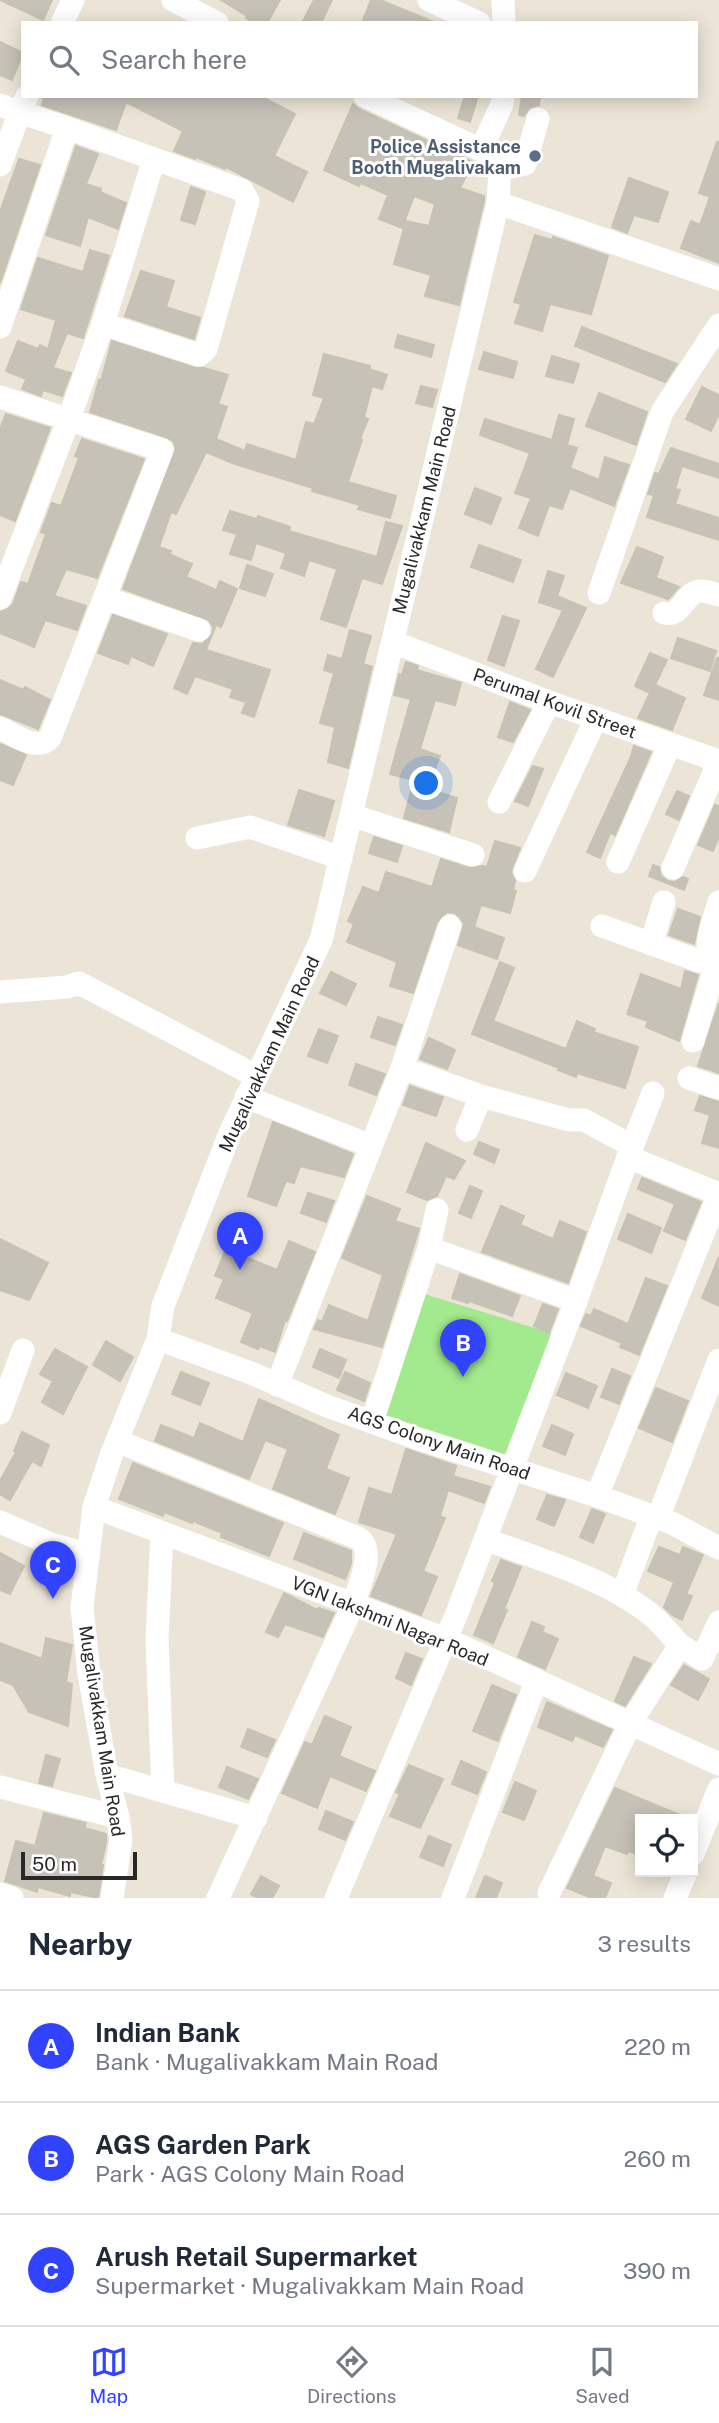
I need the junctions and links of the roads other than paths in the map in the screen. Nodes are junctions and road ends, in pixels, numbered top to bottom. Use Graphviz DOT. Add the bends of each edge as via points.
graph roads {
  1 [pos="73,0"];
  2 [pos="173,0"];
  3 [pos="429,0"];
  4 [pos="503,0"];
  5 [pos="63,21"];
  6 [pos="213,21"];
  7 [pos="475,21"];
  8 [pos="504,21"];
  9 [pos="369,98"];
  10 [pos="503,98"];
  11 [pos="16,104"];
  12 [pos="538,119"];
  13 [pos="67,128"];
  14 [pos="481,150"];
  15 [pos="154,159"];
  16 [pos="0,165"];
  17 [pos="500,169"];
  18 [pos="498,203"];
  19 [pos="719,279"];
  20 [pos="103,324"];
  21 [pos="719,325"];
  22 [pos="0,327"];
  23 [pos="0,397"];
  24 [pos="69,419"];
  25 [pos="598,593"];
  26 [pos="719,595"];
  27 [pos="0,597"];
  28 [pos="105,598"];
  29 [pos="664,612"];
  30 [pos="199,630"];
  31 [pos="393,642"];
  32 [pos="549,702"];
  33 [pos="596,718"];
  34 [pos="0,728"];
  35 [pos="670,744"];
  36 [pos="719,761"];
  37 [pos="499,802"];
  38 [pos="351,815"];
  39 [pos="197,838"];
  40 [pos="473,855"];
  41 [pos="341,858"];
  42 [pos="618,862"];
  43 [pos="673,868"];
  44 [pos="525,871"];
  45 [pos="664,902"];
  46 [pos="719,902"];
  47 [pos="450,926"];
  48 [pos="602,926"];
  49 [pos="651,944"];
  50 [pos="715,963"];
  51 [pos="0,992"];
  52 [pos="693,1041"];
  53 [pos="402,1068"];
  54 [pos="256,1076"];
  55 [pos="689,1078"];
  56 [pos="719,1088"];
  57 [pos="653,1093"];
  58 [pos="246,1097"];
  59 [pos="481,1097"];
  60 [pos="467,1130"];
  61 [pos="371,1146"];
  62 [pos="630,1151"];
  63 [pos="719,1194"];
  64 [pos="437,1210"];
  65 [pos="429,1248"];
  66 [pos="576,1301"];
  67 [pos="158,1339"];
  68 [pos="23,1350"];
  69 [pos="719,1360"];
  70 [pos="277,1385"];
  71 [pos="0,1413"];
  72 [pos="372,1422"];
  73 [pos="117,1441"];
  74 [pos="512,1469"];
  75 [pos="597,1496"];
  76 [pos="94,1507"];
  77 [pos="655,1517"];
  78 [pos="0,1522"];
  79 [pos="162,1533"];
  80 [pos="485,1539"];
  81 [pos="719,1548"];
  82 [pos="88,1554"];
  83 [pos="622,1595"];
  84 [pos="353,1605"];
  85 [pos="719,1622"];
  86 [pos="446,1639"];
  87 [pos="680,1645"];
  88 [pos="710,1665"];
  89 [pos="536,1682"];
  90 [pos="631,1722"];
  91 [pos="719,1763"];
  92 [pos="107,1774"];
  93 [pos="0,1787"];
  94 [pos="719,1788"];
  95 [pos="163,1791"];
  96 [pos="118,1817"];
  97 [pos="256,1818"];
  98 [pos="698,1841"];
  99 [pos="684,1877"];
  100 [pos="0,1894"];
  101 [pos="549,1894"];
  102 [pos="12,1898"];
  103 [pos="112,1898"];
  104 [pos="218,1898"];
  105 [pos="336,1898"];
  106 [pos="453,1898"];
  107 [pos="675,1898"];
  1 -- 5 [label="street"];
  2 -- 6 [label="street"];
  3 -- 7 [label="street"];
  4 -- 8 [label="street"];
  9 -- 14 [label="street"];
  10 -- 14 [label="street"];
  11 -- 13 [label="street"];
  11 -- 16 [label="street"];
  12 -- 17 [label="street" via="526,164"];
  13 -- 15 [label="street"];
  13 -- 22 [label="street"];
  14 -- 17 [label="street" via="496,157"];
  15 -- 20 [label="street"];
  15 -- 20 [label="street" via="242,190 248,201 206,349 194,355"];
  17 -- 18 [label="street, Mugalivakkam Main Road"];
  18 -- 19 [label="street"];
  18 -- 31 [label="street, Mugalivakkam Main Road"];
  20 -- 24 [label="street"];
  21 -- 25 [label="street" via="662,412"];
  23 -- 24 [label="street"];
  24 -- 27 [label="street"];
  24 -- 28 [label="street" via="162,450"];
  26 -- 29 [label="street" via="701,590 675,613"];
  28 -- 30 [label="street"];
  28 -- 34 [label="street" via="47,741 36,744"];
  31 -- 32 [label="street, Perumal Kovil Street"];
  31 -- 38 [label="street, Mugalivakkam Main Road"];
  32 -- 33 [label="street, Perumal Kovil Street"];
  32 -- 37 [label="street"];
  33 -- 35 [label="street, Perumal Kovil Street"];
  33 -- 44 [label="street"];
  35 -- 36 [label="street, Perumal Kovil Street"];
  35 -- 42 [label="street"];
  36 -- 43 [label="street"];
  38 -- 40 [label="street"];
  38 -- 41 [label="street, Mugalivakkam Main Road"];
  39 -- 41 [label="street" via="250,827"];
  41 -- 54 [label="street, Mugalivakkam Main Road" via="321,940"];
  45 -- 49 [label="street"];
  46 -- 50 [label="street" via="707,949"];
  47 -- 53 [label="street"];
  48 -- 49 [label="street"];
  49 -- 50 [label="street"];
  50 -- 52 [label="street"];
  51 -- 54 [label="street" via="79,984"];
  53 -- 59 [label="street"];
  53 -- 61 [label="street"];
  54 -- 58 [label="street, Mugalivakkam Main Road"];
  55 -- 56 [label="street"];
  57 -- 62 [label="street"];
  58 -- 61 [label="street"];
  58 -- 67 [label="street, Mugalivakkam Main Road" via="163,1306"];
  59 -- 60 [label="street"];
  59 -- 62 [label="street" via="584,1120"];
  61 -- 70 [label="street"];
  62 -- 63 [label="street"];
  62 -- 66 [label="street"];
  63 -- 75 [label="street"];
  64 -- 65 [label="street"];
  65 -- 66 [label="street"];
  65 -- 72 [label="street"];
  66 -- 74 [label="street"];
  67 -- 70 [label="street, AGS Colony Main Road"];
  67 -- 73 [label="street, Mugalivakkam Main Road"];
  68 -- 71 [label="street"];
  69 -- 77 [label="street"];
  70 -- 72 [label="street, AGS Colony Main Road"];
  72 -- 74 [label="street, AGS Colony Main Road"];
  73 -- 76 [label="street, Mugalivakkam Main Road"];
  73 -- 84 [label="street" via="363,1541 367,1557"];
  74 -- 75 [label="street, AGS Colony Main Road"];
  74 -- 80 [label="street"];
  75 -- 77 [label="street, AGS Colony Main Road"];
  76 -- 79 [label="street, VGN lakshmi Nagar Road"];
  76 -- 82 [label="street, Mugalivakkam Main Road"];
  77 -- 81 [label="street, AGS Colony Main Road"];
  77 -- 83 [label="street"];
  78 -- 82 [label="street"];
  79 -- 84 [label="street, VGN lakshmi Nagar Road"];
  79 -- 95 [label="street" via="157,1639"];
  80 -- 83 [label="street"];
  80 -- 86 [label="street"];
  82 -- 92 [label="street, Mugalivakkam Main Road" via="82,1607"];
  83 -- 87 [label="street" via="649,1612"];
  84 -- 86 [label="street, VGN lakshmi Nagar Road"];
  84 -- 97 [label="street"];
  85 -- 88 [label="street"];
  86 -- 89 [label="street, VGN lakshmi Nagar Road"];
  86 -- 105 [label="street"];
  87 -- 88 [label="street"];
  87 -- 90 [label="street"];
  89 -- 90 [label="street, VGN lakshmi Nagar Road"];
  89 -- 106 [label="street"];
  90 -- 91 [label="street, VGN lakshmi Nagar Road"];
  90 -- 101 [label="street"];
  92 -- 95 [label="street"];
  92 -- 96 [label="street, Mugalivakkam Main Road"];
  93 -- 96 [label="street"];
  94 -- 98 [label="street"];
  95 -- 97 [label="street"];
  96 -- 103 [label="street, Mugalivakkam Main Road" via="121,1840"];
  97 -- 104 [label="street"];
  99 -- 107 [label="street"];
  100 -- 102 [label="street"];
}
